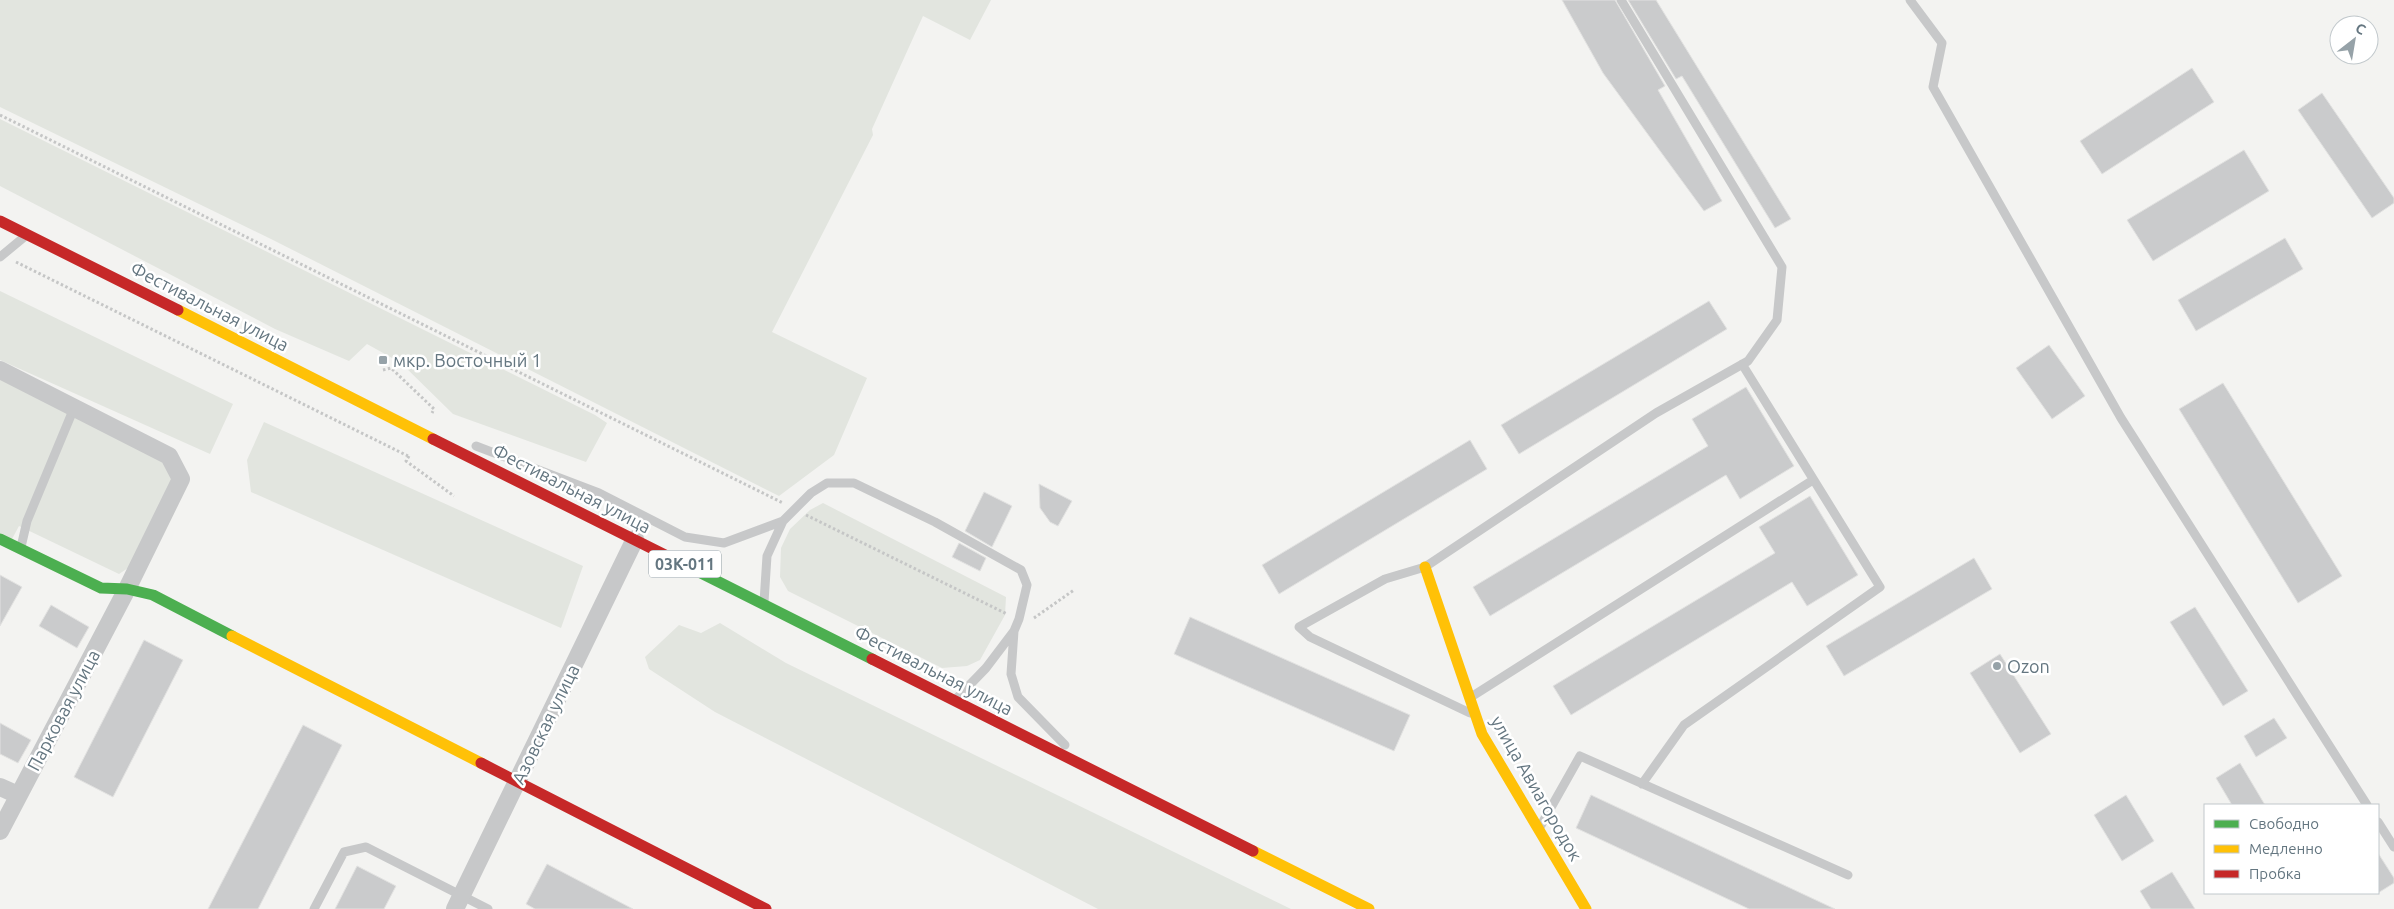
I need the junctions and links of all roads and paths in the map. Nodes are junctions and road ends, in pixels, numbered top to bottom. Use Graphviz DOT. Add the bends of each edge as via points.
graph roads {
  1 [pos="1621,0"];
  2 [pos="1910,0"];
  3 [pos="0,115"];
  4 [pos="0,221"];
  5 [pos="28,234"];
  6 [pos="1,256"];
  7 [pos="1742,364"];
  8 [pos="0,370"];
  9 [pos="373,407"];
  10 [pos="74,408"];
  11 [pos="452,437"];
  12 [pos="470,444"];
  13 [pos="408,456"];
  14 [pos="1813,480"];
  15 [pos="794,508"];
  16 [pos="784,521"];
  17 [pos="0,539"];
  18 [pos="635,539"];
  19 [pos="21,550"];
  20 [pos="1425,566"];
  21 [pos="127,589"];
  22 [pos="1074,590"];
  23 [pos="764,604"];
  24 [pos="1019,620"];
  25 [pos="1014,631"];
  26 [pos="1470,698"];
  27 [pos="956,700"];
  28 [pos="1476,715"];
  29 [pos="1085,765"];
  30 [pos="516,782"];
  31 [pos="1642,784"];
  32 [pos="0,787"];
  33 [pos="18,795"];
  34 [pos="2366,804"];
  35 [pos="2379,824"];
  36 [pos="1539,830"];
  37 [pos="0,831"];
  38 [pos="2394,847"];
  39 [pos="1848,875"];
  40 [pos="458,902"];
  41 [pos="314,909"];
  42 [pos="488,909"];
  43 [pos="766,909"];
  44 [pos="1370,909"];
  45 [pos="1586,909"];
  1 -- 7 [label="lane" via="1782,267 1777,320 1748,361"];
  2 -- 34 [label="lane" via="1942,43 1933,87 2121,418"];
  3 -- 15 [label="path"];
  4 -- 5 [label="main road, Фестивальная улица / 03К-011"];
  5 -- 6 [label="lane"];
  5 -- 9 [label="main road, Фестивальная улица / 03К-011"];
  6 -- 13 [label="path"];
  7 -- 14 [label="lane"];
  7 -- 20 [label="lane" via="1656,414"];
  8 -- 10 [label="street"];
  9 -- 11 [label="lane"];
  9 -- 18 [label="main road, Фестивальная улица / 03К-011"];
  10 -- 19 [label="lane" via="28,521"];
  10 -- 21 [label="street, Парковая улица" via="169,456 181,478"];
  12 -- 16 [label="lane" via="599,492 684,537 724,543"];
  14 -- 26 [label="lane"];
  14 -- 31 [label="lane" via="1880,588 1684,725"];
  15 -- 16 [label="lane"];
  15 -- 24 [label="path"];
  15 -- 24 [label="lane" via="827,483 854,482 919,514 1021,570 1027,584"];
  16 -- 23 [label="lane" via="766,556"];
  17 -- 19 [label="main road"];
  18 -- 23 [label="main road, Фестивальная улица / 03К-011"];
  18 -- 30 [label="street, Азовская улица"];
  19 -- 21 [label="main road" via="101,588"];
  20 -- 26 [label="main road, улица Авиагородок"];
  20 -- 28 [label="lane" via="1385,579 1300,627 1310,637"];
  21 -- 30 [label="main road" via="153,595"];
  21 -- 33 [label="street, Парковая улица"];
  22 -- 24 [label="path" via="1029,621"];
  23 -- 27 [label="main road, Фестивальная улица / 03К-011"];
  24 -- 25 [label="lane"];
  25 -- 27 [label="lane"];
  25 -- 29 [label="lane" via="1011,674 1018,697"];
  26 -- 28 [label="main road, улица Авиагородок"];
  27 -- 29 [label="main road, Фестивальная улица / 03К-011"];
  28 -- 36 [label="main road, улица Авиагородок" via="1482,734"];
  29 -- 44 [label="main road, Фестивальная улица / 03К-011"];
  30 -- 40 [label="street, Азовская улица"];
  30 -- 43 [label="main road"];
  31 -- 36 [label="lane" via="1580,756"];
  31 -- 39 [label="lane"];
  32 -- 33 [label="street"];
  33 -- 37 [label="street, Парковая улица"];
  35 -- 38 [label="lane"];
  36 -- 45 [label="main road, улица Авиагородок"];
  40 -- 41 [label="lane" via="366,847 344,852"];
  40 -- 42 [label="lane"];
}
